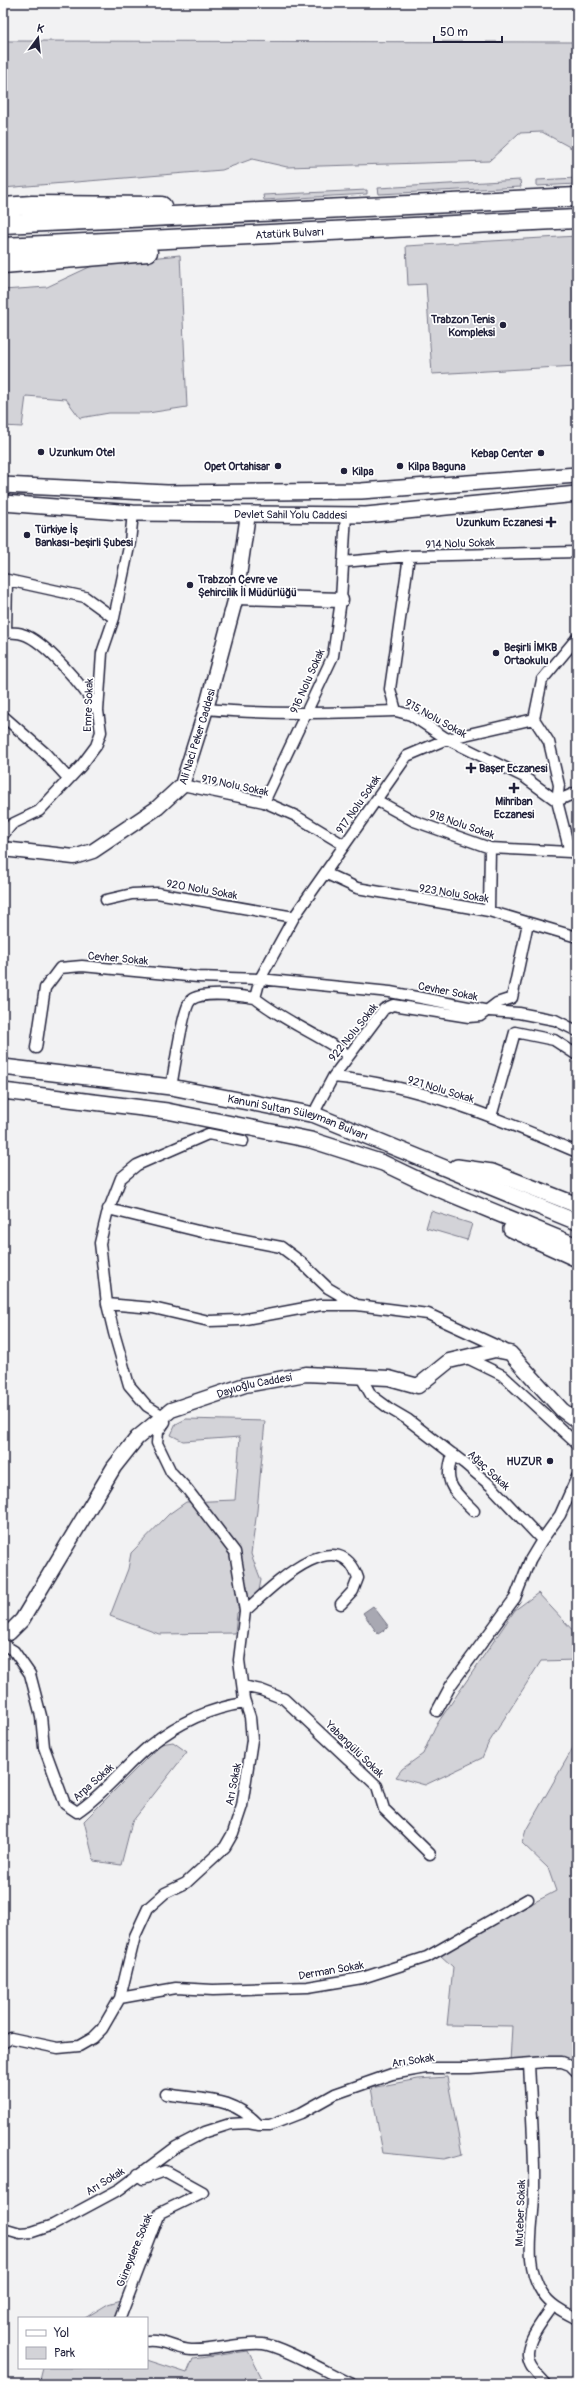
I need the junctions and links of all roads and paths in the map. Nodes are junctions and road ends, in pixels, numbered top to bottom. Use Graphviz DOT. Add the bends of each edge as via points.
graph roads {
  1 [pos="577,197"];
  2 [pos="3,207"];
  3 [pos="373,207"];
  4 [pos="577,219"];
  5 [pos="3,224"];
  6 [pos="374,229"];
  7 [pos="3,247"];
  8 [pos="3,264"];
  9 [pos="577,475"];
  10 [pos="3,485"];
  11 [pos="577,494"];
  12 [pos="3,503"];
  13 [pos="133,513"];
  14 [pos="248,514"];
  15 [pos="346,514"];
  16 [pos="577,552"];
  17 [pos="409,556"];
  18 [pos="343,562"];
  19 [pos="5,579"];
  20 [pos="236,597"];
  21 [pos="342,600"];
  22 [pos="114,618"];
  23 [pos="5,632"];
  24 [pos="577,638"];
  25 [pos="206,709"];
  26 [pos="98,711"];
  27 [pos="396,711"];
  28 [pos="305,714"];
  29 [pos="3,716"];
  30 [pos="534,719"];
  31 [pos="447,739"];
  32 [pos="68,778"];
  33 [pos="182,785"];
  34 [pos="577,792"];
  35 [pos="376,800"];
  36 [pos="557,801"];
  37 [pos="264,802"];
  38 [pos="3,835"];
  39 [pos="344,845"];
  40 [pos="3,848"];
  41 [pos="490,848"];
  42 [pos="573,852"];
  43 [pos="326,874"];
  44 [pos="106,900"];
  45 [pos="489,911"];
  46 [pos="294,917"];
  47 [pos="528,923"];
  48 [pos="577,937"];
  49 [pos="260,979"];
  50 [pos="255,998"];
  51 [pos="489,1011"];
  52 [pos="577,1031"];
  53 [pos="36,1048"];
  54 [pos="348,1055"];
  55 [pos="577,1055"];
  56 [pos="3,1063"];
  57 [pos="3,1067"];
  58 [pos="33,1071"];
  59 [pos="333,1077"];
  60 [pos="171,1087"];
  61 [pos="3,1091"];
  62 [pos="3,1094"];
  63 [pos="27,1094"];
  64 [pos="315,1115"];
  65 [pos="491,1117"];
  66 [pos="243,1141"];
  67 [pos="577,1152"];
  68 [pos="431,1163"];
  69 [pos="429,1186"];
  70 [pos="577,1205"];
  71 [pos="108,1209"];
  72 [pos="577,1222"];
  73 [pos="577,1246"];
  74 [pos="577,1259"];
  75 [pos="107,1304"];
  76 [pos="357,1305"];
  77 [pos="510,1353"];
  78 [pos="463,1356"];
  79 [pos="361,1377"];
  80 [pos="163,1416"];
  81 [pos="577,1421"];
  82 [pos="577,1444"];
  83 [pos="453,1454"];
  84 [pos="577,1477"];
  85 [pos="474,1511"];
  86 [pos="542,1540"];
  87 [pos="340,1604"];
  88 [pos="245,1611"];
  89 [pos="5,1638"];
  90 [pos="243,1686"];
  91 [pos="245,1703"];
  92 [pos="437,1711"];
  93 [pos="430,1854"];
  94 [pos="528,1899"];
  95 [pos="120,1998"];
  96 [pos="4,2038"];
  97 [pos="529,2064"];
  98 [pos="577,2072"];
  99 [pos="166,2094"];
  100 [pos="259,2125"];
  101 [pos="138,2174"];
  102 [pos="3,2228"];
  103 [pos="553,2306"];
  104 [pos="120,2317"];
  105 [pos="577,2318"];
  106 [pos="148,2341"];
  107 [pos="352,2384"];
  108 [pos="546,2384"];
  1 -- 3 [label="highway, Atatürk Bulvarı"];
  2 -- 3 [label="highway"];
  3 -- 5 [label="highway, Atatürk Bulvarı"];
  4 -- 6 [label="highway, Atatürk Bulvarı"];
  6 -- 7 [label="highway, Atatürk Bulvarı"];
  6 -- 8 [label="highway" via="240,244"];
  9 -- 10 [label="main road, Devlet Sahil Yolu Caddesi" via="361,491 168,493"];
  11 -- 15 [label="main road, Devlet Sahil Yolu Caddesi" via="366,515"];
  12 -- 13 [label="main road, Devlet Sahil Yolu Caddesi"];
  13 -- 14 [label="main road, Devlet Sahil Yolu Caddesi"];
  13 -- 22 [label="street, Emre Sokak" via="130,542"];
  14 -- 15 [label="main road, Devlet Sahil Yolu Caddesi"];
  14 -- 20 [label="street, Ali Naci Peker Caddesi"];
  15 -- 18 [label="street, 916 Nolu Sokak"];
  16 -- 17 [label="street, 914 Nolu Sokak"];
  17 -- 18 [label="street, 914 Nolu Sokak"];
  17 -- 27 [label="street, 915 Nolu Sokak" via="390,689"];
  18 -- 21 [label="street, 916 Nolu Sokak"];
  19 -- 22 [label="street" via="85,597"];
  19 -- 23 [label="street"];
  20 -- 21 [label="street"];
  20 -- 25 [label="street, Ali Naci Peker Caddesi"];
  21 -- 28 [label="street, 916 Nolu Sokak" via="333,656"];
  22 -- 26 [label="street, Emre Sokak" via="102,653"];
  23 -- 26 [label="street" via="23,634 42,646 88,693"];
  24 -- 30 [label="street" via="542,680"];
  25 -- 28 [label="street" via="251,714"];
  25 -- 33 [label="street, Ali Naci Peker Caddesi"];
  26 -- 32 [label="street, Emre Sokak" via="101,732 96,746 82,766"];
  27 -- 28 [label="street"];
  27 -- 31 [label="street, 915 Nolu Sokak" via="421,720"];
  28 -- 37 [label="street, 916 Nolu Sokak"];
  29 -- 32 [label="street" via="45,753"];
  30 -- 31 [label="street, 917 Nolu Sokak"];
  30 -- 36 [label="street" via="549,742 559,785"];
  31 -- 35 [label="street, 917 Nolu Sokak" via="407,756"];
  31 -- 36 [label="street, 915 Nolu Sokak" via="524,777"];
  32 -- 38 [label="street, Emre Sokak" via="39,811 12,824"];
  33 -- 37 [label="street, 919 Nolu Sokak"];
  33 -- 40 [label="street, Ali Naci Peker Caddesi" via="157,808 93,851 74,857"];
  34 -- 36 [label="street"];
  35 -- 39 [label="street, 917 Nolu Sokak"];
  35 -- 41 [label="street, 918 Nolu Sokak" via="414,821"];
  36 -- 42 [label="street"];
  37 -- 39 [label="street, 919 Nolu Sokak" via="296,816"];
  39 -- 43 [label="street, 917 Nolu Sokak"];
  41 -- 42 [label="street, 918 Nolu Sokak"];
  41 -- 45 [label="street"];
  43 -- 45 [label="street, 923 Nolu Sokak" via="357,888"];
  43 -- 46 [label="street, 917 Nolu Sokak"];
  44 -- 46 [label="street, 920 Nolu Sokak" via="132,894 157,893"];
  45 -- 47 [label="street, 923 Nolu Sokak"];
  46 -- 49 [label="street, 917 Nolu Sokak"];
  47 -- 48 [label="street, 923 Nolu Sokak"];
  47 -- 51 [label="street" via="512,998 497,1002"];
  49 -- 50 [label="street"];
  49 -- 51 [label="street, Cevher Sokak" via="390,992"];
  49 -- 53 [label="street, Cevher Sokak" via="198,977 82,966 60,968 45,988"];
  50 -- 54 [label="street" via="270,1010 306,1032 320,1036"];
  50 -- 60 [label="street" via="235,995 198,997 191,1000 186,1006"];
  51 -- 52 [label="street" via="519,1013 555,1020"];
  51 -- 54 [label="street, 922 Nolu Sokak" via="480,1016 469,1017 393,1005 384,1009"];
  54 -- 59 [label="street, 922 Nolu Sokak"];
  55 -- 65 [label="street" via="554,1040 515,1032"];
  56 -- 58 [label="main road"];
  57 -- 58 [label="main road, Kanuni Sultan Süleyman Bulvarı"];
  58 -- 60 [label="main road, Kanuni Sultan Süleyman Bulvarı"];
  59 -- 64 [label="street"];
  59 -- 65 [label="street, 921 Nolu Sokak" via="358,1079 405,1090"];
  60 -- 64 [label="main road, Kanuni Sultan Süleyman Bulvarı"];
  61 -- 63 [label="main road, Kanuni Sultan Süleyman Bulvarı"];
  62 -- 63 [label="main road"];
  63 -- 69 [label="main road, Kanuni Sultan Süleyman Bulvarı" via="168,1111 311,1140 383,1163"];
  64 -- 68 [label="main road, Kanuni Sultan Süleyman Bulvarı"];
  65 -- 67 [label="street, 921 Nolu Sokak"];
  66 -- 71 [label="street" via="208,1134 137,1165 121,1178"];
  68 -- 70 [label="main road" via="492,1172"];
  68 -- 72 [label="main road, Kanuni Sultan Süleyman Bulvarı"];
  69 -- 73 [label="main road, Kanuni Sultan Süleyman Bulvarı"];
  69 -- 74 [label="main road" via="498,1223"];
  71 -- 75 [label="street" via="100,1243"];
  71 -- 76 [label="street" via="198,1231 282,1247 328,1288"];
  75 -- 76 [label="street" via="152,1308 209,1321 240,1320 321,1304"];
  75 -- 80 [label="street" via="129,1385 147,1406"];
  76 -- 77 [label="street" via="428,1314"];
  77 -- 78 [label="street, Dayıoğlu Caddesi" via="495,1350"];
  77 -- 81 [label="street" via="562,1410"];
  78 -- 79 [label="street, Dayıoğlu Caddesi" via="449,1361 418,1386 389,1378"];
  78 -- 82 [label="street" via="502,1375"];
  79 -- 80 [label="street, Dayıoğlu Caddesi" via="306,1374 245,1385 171,1410"];
  79 -- 83 [label="street, Ağaç Sokak" via="371,1395"];
  80 -- 88 [label="street, Arı Sokak" via="165,1422 158,1432 157,1443 171,1472 235,1552"];
  80 -- 89 [label="street, Dayıoğlu Caddesi" via="137,1438 114,1467 22,1620"];
  83 -- 85 [label="street" via="448,1479 452,1490"];
  83 -- 86 [label="street, Ağaç Sokak" via="491,1486"];
  84 -- 86 [label="street" via="560,1515"];
  86 -- 92 [label="street" via="530,1560 515,1598 452,1685"];
  87 -- 88 [label="street" via="353,1591 358,1578 354,1565 338,1554 320,1555 300,1566"];
  88 -- 90 [label="street, Arı Sokak" via="239,1660"];
  89 -- 91 [label="street, Arpa Sokak" via="30,1674 41,1716 44,1748 65,1804 77,1812 92,1802 149,1747 188,1720 211,1710"];
  90 -- 91 [label="street, Arı Sokak"];
  90 -- 93 [label="street, Yabangülü Sokak" via="284,1699 377,1786 384,1809"];
  91 -- 95 [label="street, Arı Sokak" via="250,1717 252,1740 248,1776 233,1833 225,1847 186,1883 165,1893 148,1908 135,1936"];
  94 -- 95 [label="street, Derman Sokak" via="427,1957 362,1978 308,1988 176,1988"];
  95 -- 96 [label="street, Arı Sokak" via="102,2029 86,2044 58,2048 22,2039"];
  97 -- 98 [label="street, Arı Sokak" via="562,2062"];
  97 -- 100 [label="street, Arı Sokak" via="426,2068 392,2074 335,2094 285,2120 270,2125"];
  97 -- 103 [label="street, Muteber Sokak" via="534,2192 529,2248 533,2270 542,2294"];
  99 -- 100 [label="street" via="221,2100 245,2111"];
  100 -- 101 [label="street, Arı Sokak" via="230,2124 205,2132 176,2147"];
  101 -- 102 [label="street, Arı Sokak" via="120,2189 53,2225 20,2233"];
  101 -- 104 [label="street, Güneydere Sokak" via="143,2179 165,2171 203,2192 160,2213"];
  103 -- 105 [label="street, Muteber Sokak"];
  103 -- 108 [label="street" via="530,2342 528,2357 530,2365"];
  106 -- 107 [label="street" via="158,2340 182,2349 203,2350 238,2343 265,2344"];
}
